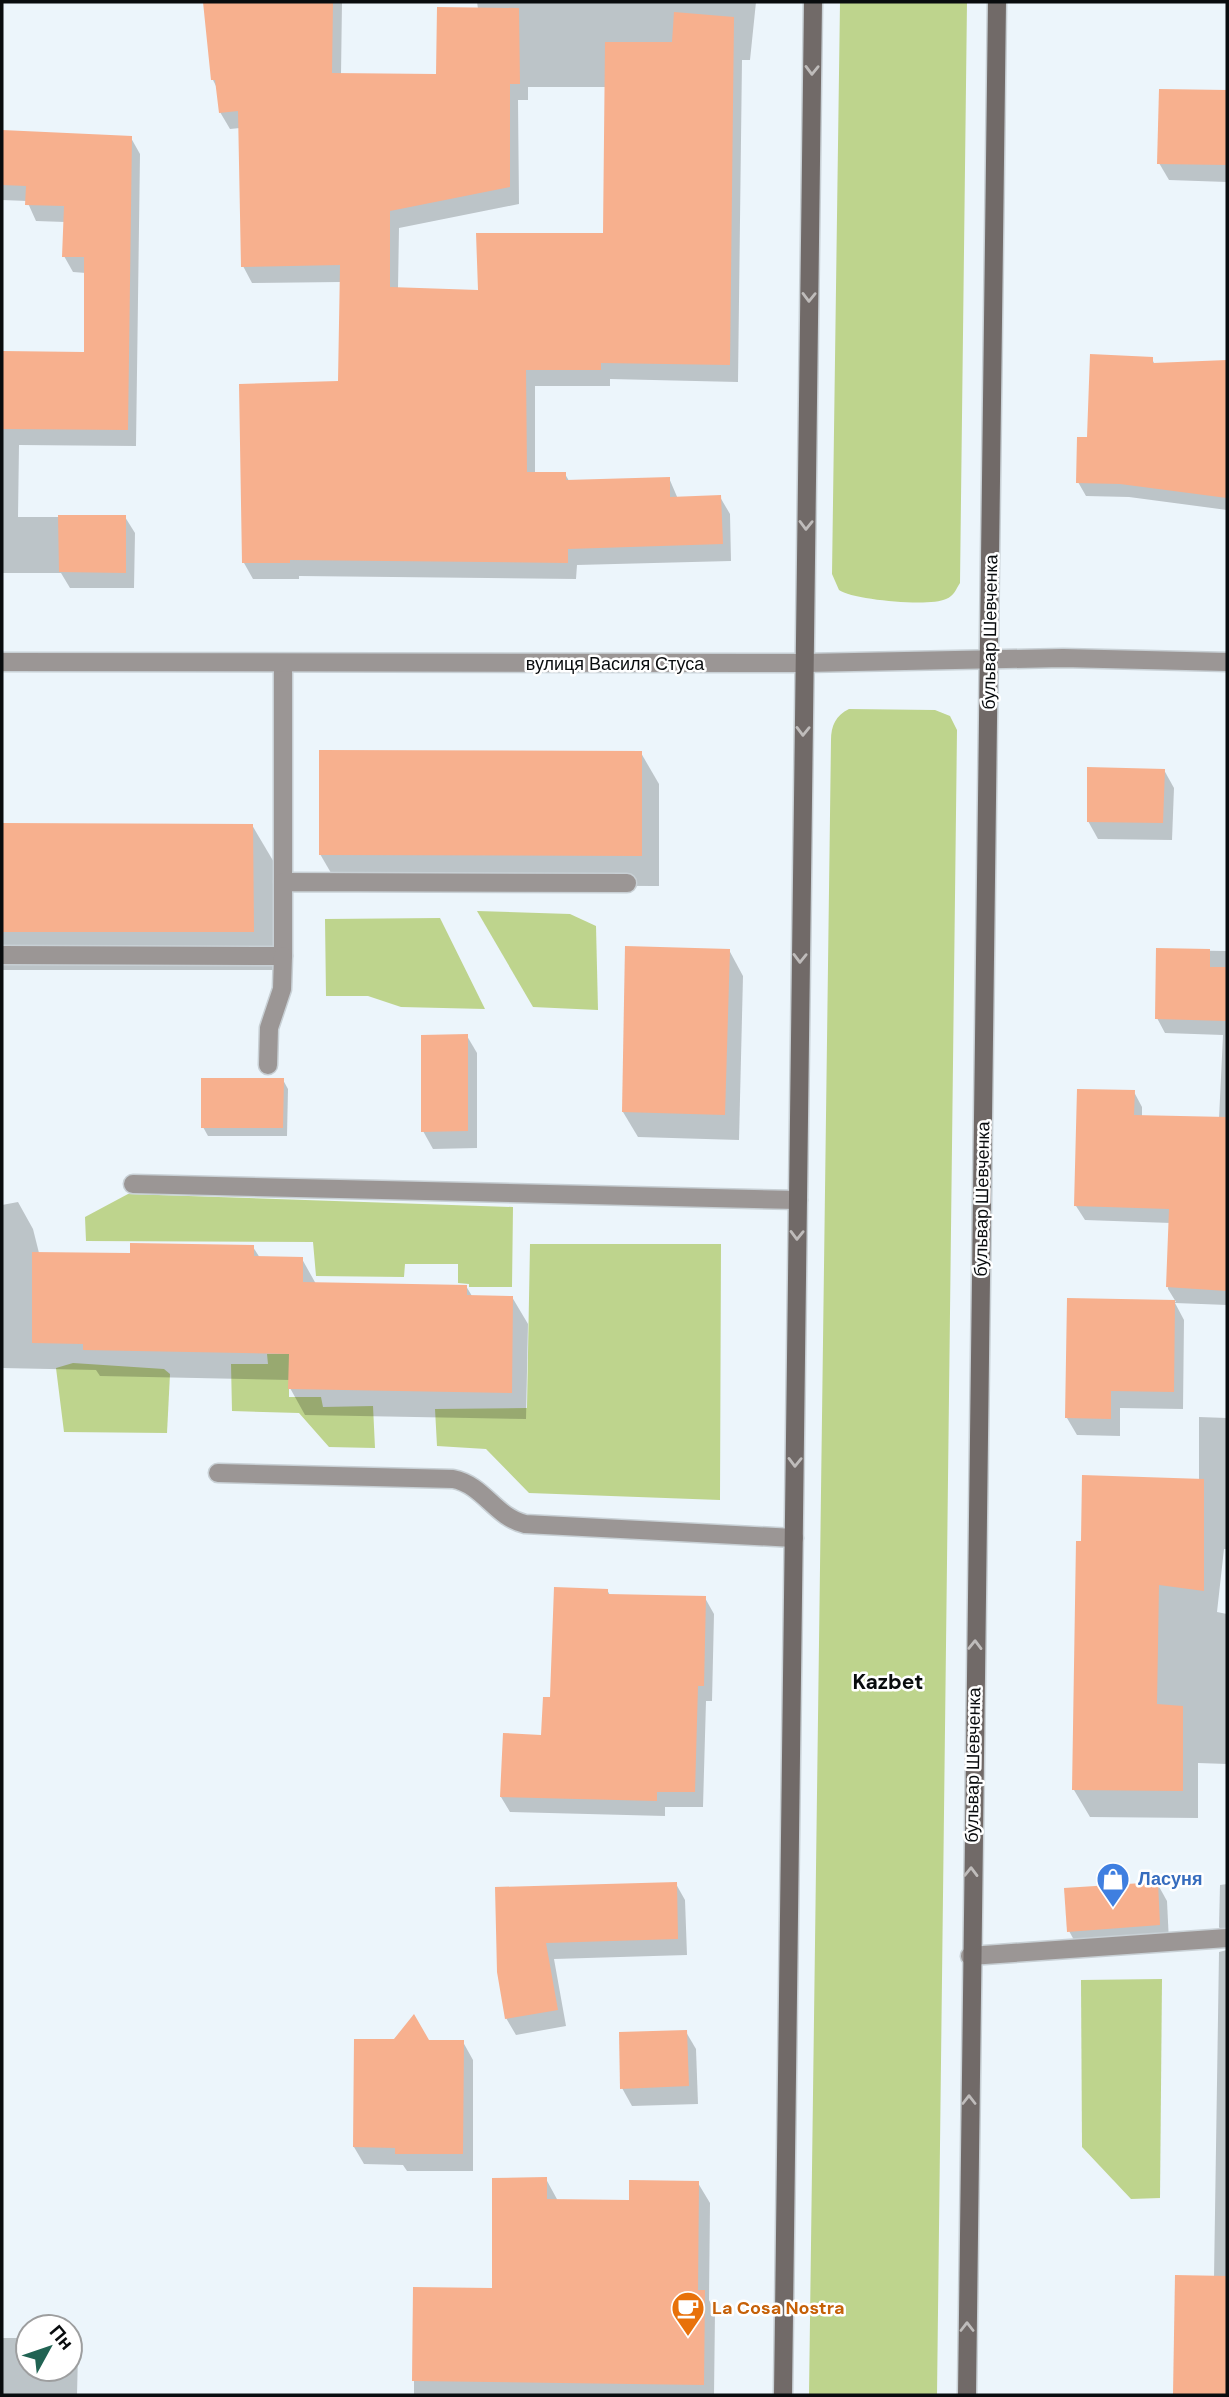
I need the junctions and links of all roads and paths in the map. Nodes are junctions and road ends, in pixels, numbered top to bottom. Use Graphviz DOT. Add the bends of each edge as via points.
graph roads {
  1 [pos="813,2"];
  2 [pos="997,2"];
  3 [pos="990,660"];
  4 [pos="2,662"];
  5 [pos="1227,662"];
  6 [pos="283,663"];
  7 [pos="804,663"];
  8 [pos="283,882"];
  9 [pos="627,883"];
  10 [pos="2,955"];
  11 [pos="283,956"];
  12 [pos="268,1065"];
  13 [pos="133,1184"];
  14 [pos="798,1200"];
  15 [pos="218,1473"];
  16 [pos="794,1538"];
  17 [pos="1227,1938"];
  18 [pos="970,1956"];
  19 [pos="783,2395"];
  20 [pos="967,2395"];
  1 -- 7 [label="main road, one-way"];
  2 -- 3 [label="main road, бульвар Шевченка"];
  3 -- 5 [label="street, вулиця Василя Стуса"];
  3 -- 7 [label="street, вулиця Василя Стуса"];
  18 -- 3 [label="main road, бульвар Шевченка, one-way"];
  4 -- 6 [label="street, вулиця Василя Стуса"];
  6 -- 7 [label="street, вулиця Василя Стуса"];
  6 -- 8 [label="street"];
  7 -- 14 [label="main road, one-way"];
  8 -- 9 [label="street"];
  8 -- 11 [label="street"];
  10 -- 11 [label="street"];
  11 -- 12 [label="street" via="282,989 269,1028"];
  13 -- 14 [label="street"];
  14 -- 16 [label="main road, one-way"];
  15 -- 16 [label="street" via="453,1479 468,1482 512,1521 525,1524"];
  16 -- 19 [label="main road"];
  17 -- 18 [label="street"];
  20 -- 18 [label="main road, бульвар Шевченка, one-way"];
}
